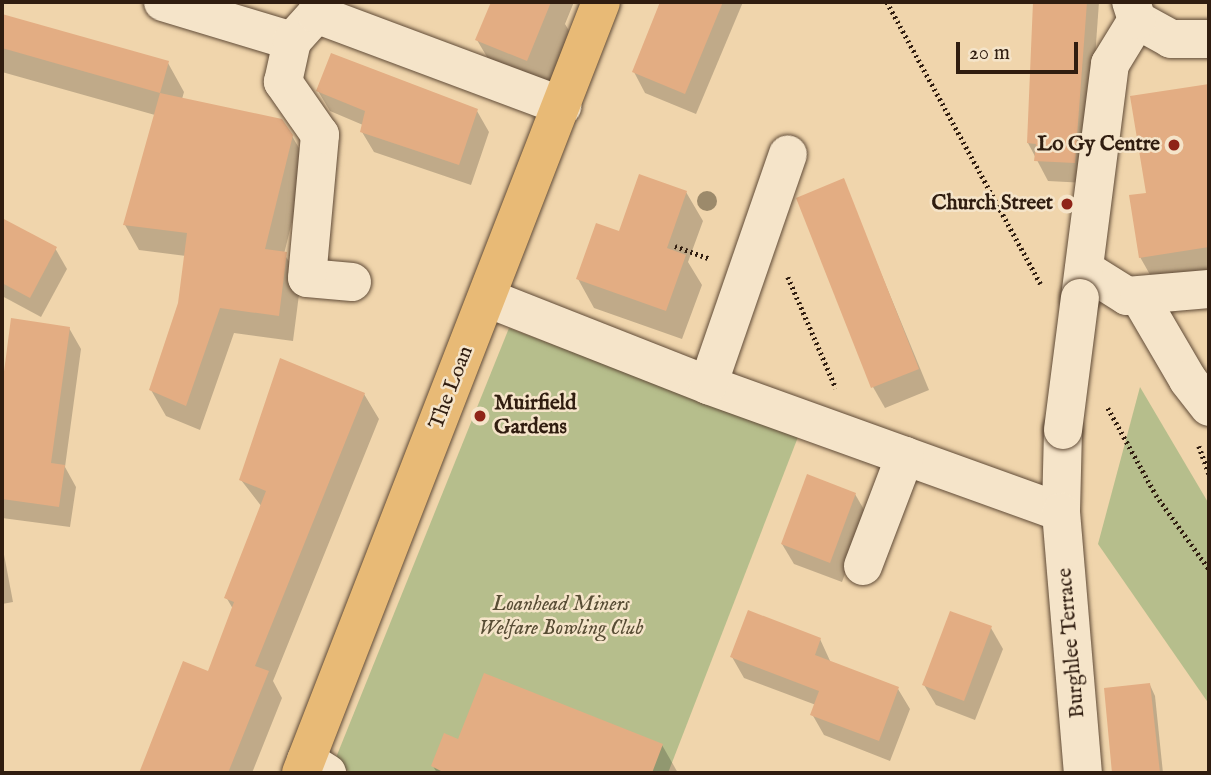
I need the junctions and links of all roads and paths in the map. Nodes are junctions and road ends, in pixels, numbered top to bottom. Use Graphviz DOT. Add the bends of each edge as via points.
graph roads {
  1 [pos="163,2"];
  2 [pos="601,2"];
  3 [pos="1134,11"];
  4 [pos="1209,39"];
  5 [pos="292,41"];
  6 [pos="562,106"];
  7 [pos="788,154"];
  8 [pos="765,222"];
  9 [pos="352,282"];
  10 [pos="1082,284"];
  11 [pos="1209,289"];
  12 [pos="1139,296"];
  13 [pos="487,298"];
  14 [pos="708,385"];
  15 [pos="1209,407"];
  16 [pos="858,439"];
  17 [pos="905,456"];
  18 [pos="1061,512"];
  19 [pos="863,566"];
  20 [pos="311,769"];
  21 [pos="1083,773"];
  1 -- 5 [label="street"];
  2 -- 6 [label="main road, The Loan"];
  3 -- 4 [label="street" via="1171,39"];
  3 -- 10 [label="street" via="1110,64"];
  5 -- 6 [label="street" via="316,14"];
  5 -- 9 [label="street" via="282,82 320,135 307,278"];
  6 -- 13 [label="main road, The Loan"];
  7 -- 8 [label="street"];
  8 -- 14 [label="street"];
  8 -- 16 [label="path"];
  10 -- 12 [label="street"];
  10 -- 18 [label="street, bridge" via="1063,430"];
  11 -- 12 [label="street"];
  12 -- 15 [label="street"];
  13 -- 14 [label="street"];
  13 -- 20 [label="main road, The Loan"];
  14 -- 16 [label="street"];
  16 -- 17 [label="street"];
  17 -- 18 [label="street"];
  17 -- 19 [label="street"];
  18 -- 21 [label="street, Burghlee Terrace"];
}
